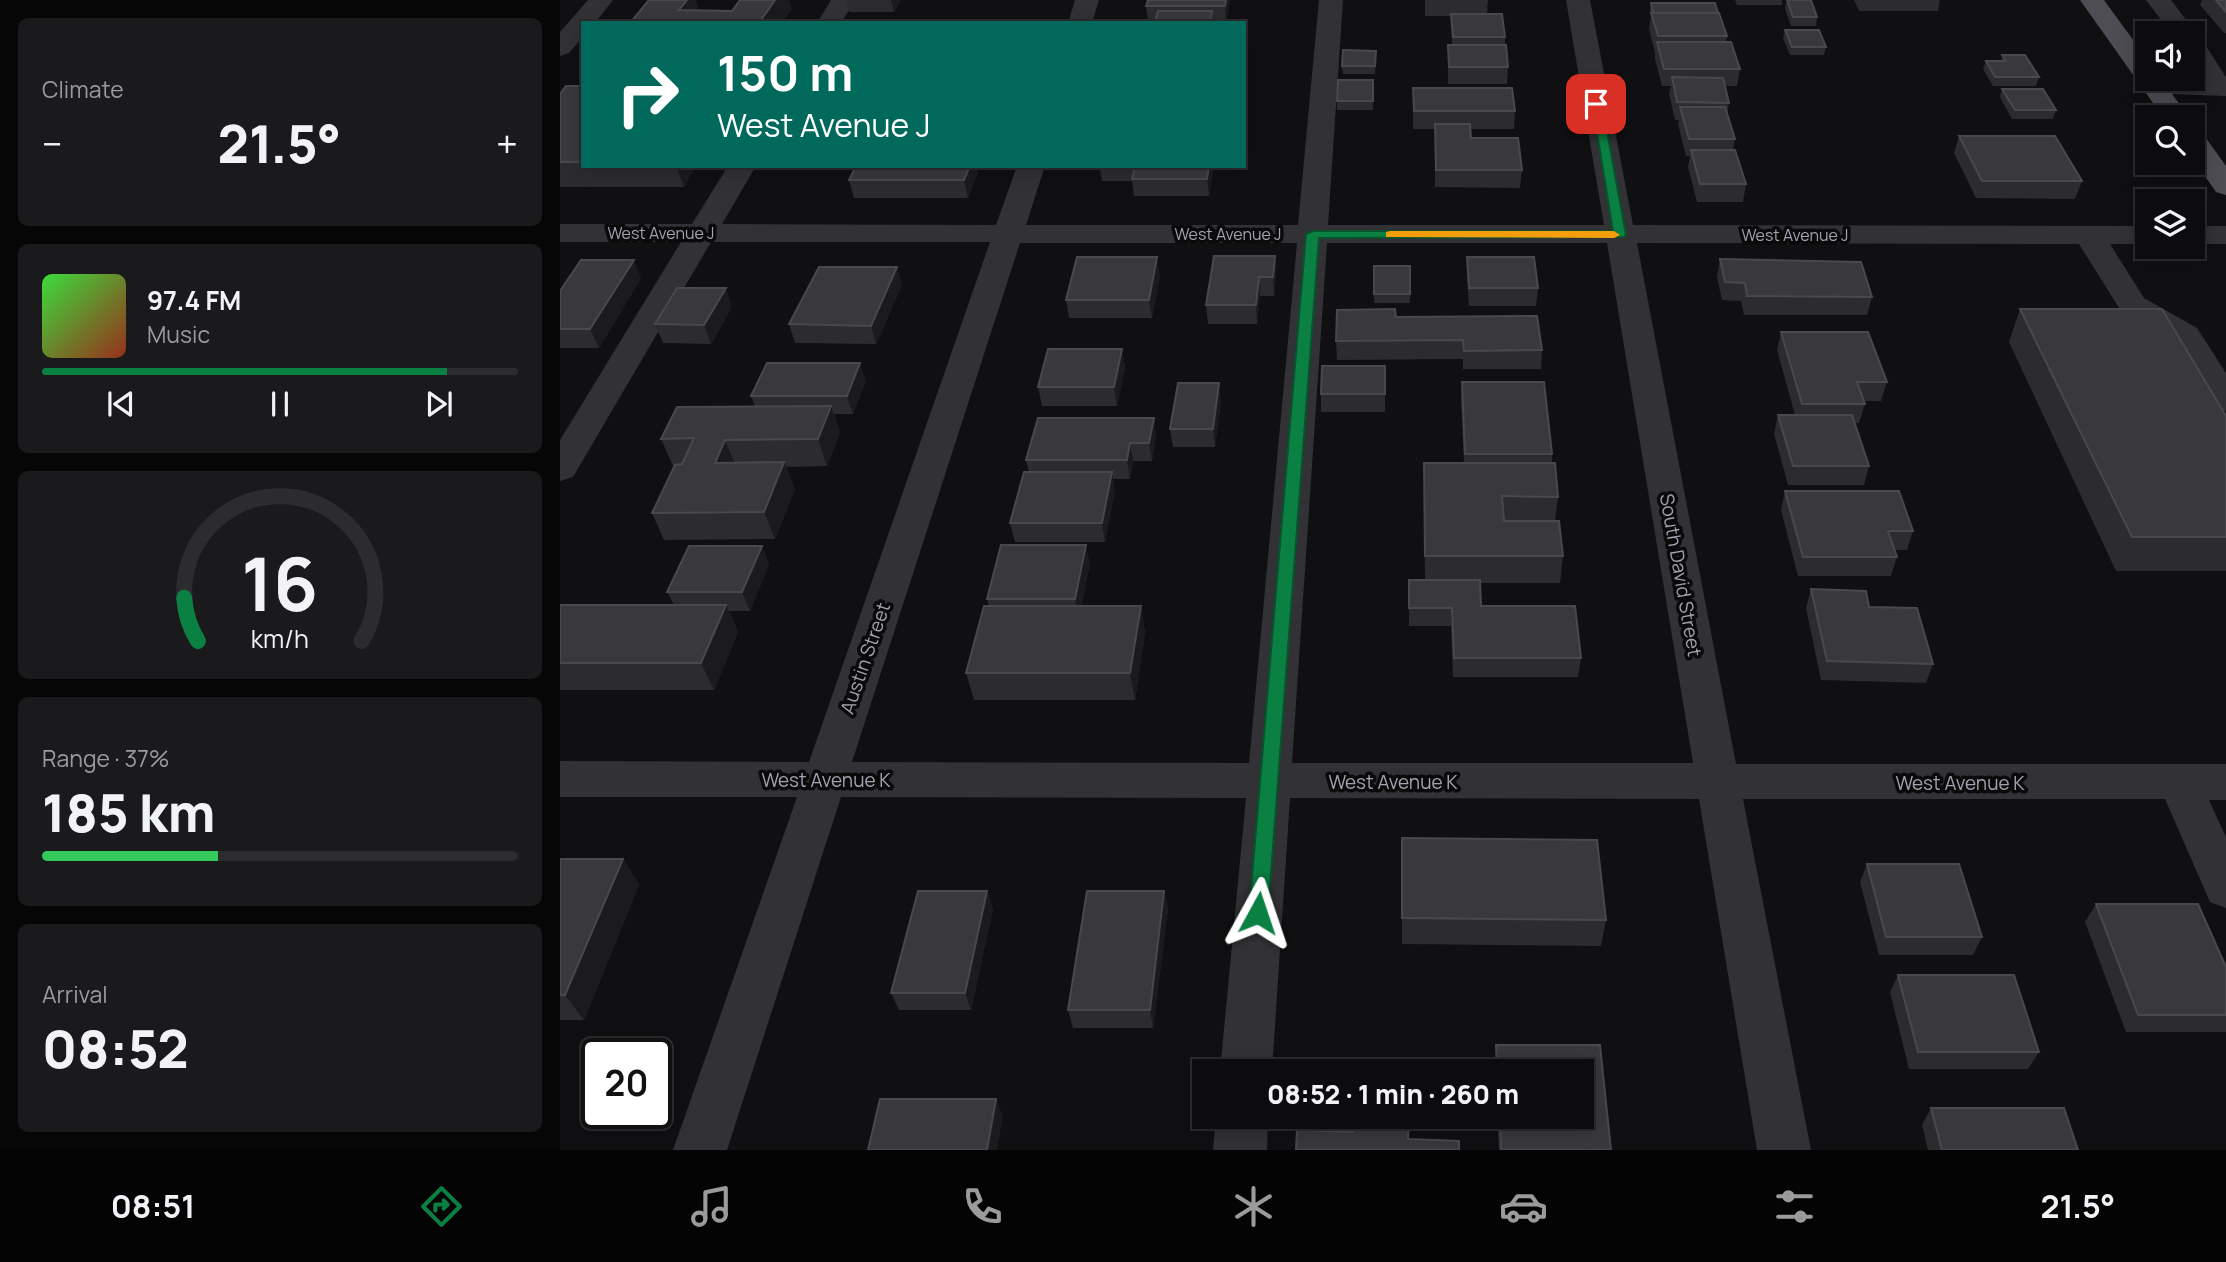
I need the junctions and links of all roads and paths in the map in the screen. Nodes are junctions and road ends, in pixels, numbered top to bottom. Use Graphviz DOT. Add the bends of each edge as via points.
graph roads {
  1 [pos="601,0"];
  2 [pos="843,0"];
  3 [pos="1087,0"];
  4 [pos="1331,0"];
  5 [pos="1578,0"];
  6 [pos="2092,0"];
  7 [pos="2158,0"];
  8 [pos="583,21"];
  9 [pos="830,21"];
  10 [pos="1081,21"];
  11 [pos="2174,21"];
  12 [pos="581,23"];
  13 [pos="2205,46"];
  14 [pos="560,48"];
  15 [pos="2226,50"];
  16 [pos="2135,60"];
  17 [pos="2205,64"];
  18 [pos="2205,89"];
  19 [pos="2223,92"];
  20 [pos="2205,156"];
  21 [pos="742,168"];
  22 [pos="1030,168"];
  23 [pos="2225,183"];
  24 [pos="560,233"];
  25 [pos="702,233"];
  26 [pos="1008,234"];
  27 [pos="1313,234"];
  28 [pos="1620,235"];
  29 [pos="2089,235"];
  30 [pos="2135,235"];
  31 [pos="2205,235"];
  32 [pos="2226,235"];
  33 [pos="2226,400"];
  34 [pos="560,469"];
  35 [pos="560,779"];
  36 [pos="824,780"];
  37 [pos="1269,782"];
  38 [pos="2179,782"];
  39 [pos="2226,782"];
  40 [pos="1718,783"];
  41 [pos="2226,888"];
  42 [pos="1247,1059"];
  43 [pos="1241,1129"];
  44 [pos="700,1150"];
  45 [pos="1240,1150"];
  46 [pos="1784,1150"];
  1 -- 8 [label="street"];
  2 -- 9 [label="street"];
  3 -- 10 [label="street"];
  4 -- 27 [label="street"];
  5 -- 28 [label="street, South David Street"];
  6 -- 16 [label="main road"];
  7 -- 11 [label="street"];
  12 -- 14 [label="street"];
  13 -- 15 [label="street"];
  17 -- 19 [label="street"];
  18 -- 19 [label="street"];
  20 -- 23 [label="main road"];
  21 -- 25 [label="street"];
  22 -- 26 [label="street, Austin Street"];
  24 -- 25 [label="street, West Avenue J"];
  25 -- 26 [label="street, West Avenue J"];
  25 -- 34 [label="street"];
  26 -- 27 [label="street, West Avenue J"];
  26 -- 36 [label="street, Austin Street"];
  27 -- 28 [label="street, West Avenue J"];
  27 -- 37 [label="street"];
  28 -- 29 [label="street, West Avenue J"];
  28 -- 40 [label="street, South David Street"];
  29 -- 30 [label="street, West Avenue J"];
  29 -- 33 [label="street" via="2132,304 2186,335"];
  31 -- 32 [label="street"];
  35 -- 36 [label="street, West Avenue K"];
  36 -- 37 [label="street, West Avenue K"];
  36 -- 44 [label="street, Austin Street"];
  37 -- 40 [label="street, West Avenue K"];
  37 -- 42 [label="street"];
  38 -- 39 [label="street, West Avenue K"];
  38 -- 40 [label="street, West Avenue K"];
  38 -- 41 [label="street"];
  40 -- 46 [label="street, South David Street"];
  43 -- 45 [label="street"];
}
